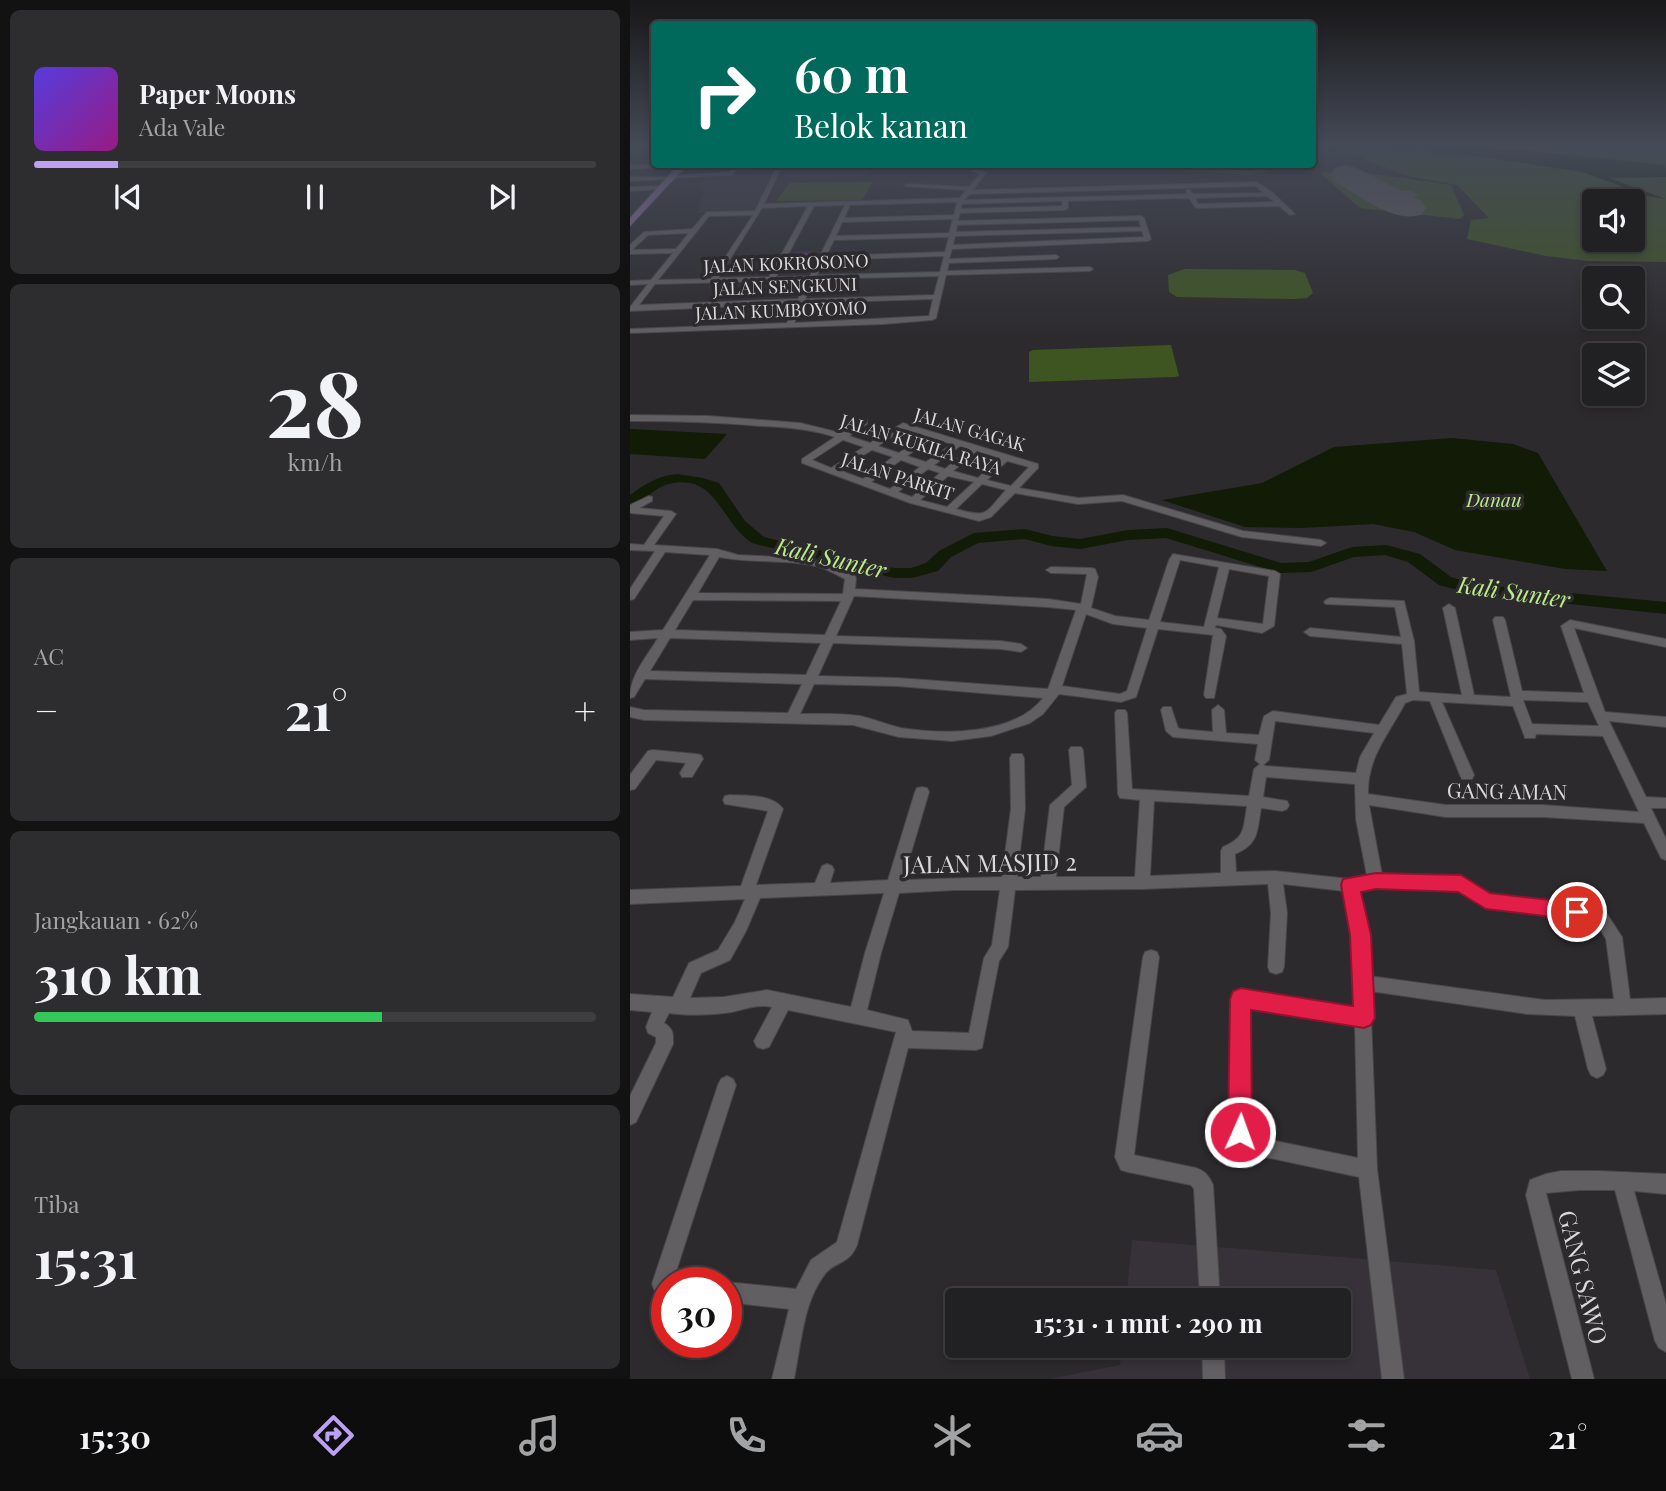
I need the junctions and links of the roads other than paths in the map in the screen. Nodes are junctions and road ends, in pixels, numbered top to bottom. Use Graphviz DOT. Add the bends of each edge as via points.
graph roads {
  1 [pos="755,209"];
  2 [pos="759,209"];
  3 [pos="810,209"];
  4 [pos="845,209"];
  5 [pos="958,209"];
  6 [pos="1049,209"];
  7 [pos="1286,209"];
  8 [pos="1292,214"];
  9 [pos="956,217"];
  10 [pos="840,220"];
  11 [pos="1055,220"];
  12 [pos="1144,229"];
  13 [pos="1055,231"];
  14 [pos="693,232"];
  15 [pos="952,234"];
  16 [pos="831,238"];
  17 [pos="1148,239"];
  18 [pos="1055,243"];
  19 [pos="630,251"];
  20 [pos="678,251"];
  21 [pos="949,254"];
  22 [pos="1056,257"];
  23 [pos="822,258"];
  24 [pos="1090,269"];
  25 [pos="1058,270"];
  26 [pos="943,274"];
  27 [pos="812,278"];
  28 [pos="771,279"];
  29 [pos="713,281"];
  30 [pos="630,283"];
  31 [pos="653,283"];
  32 [pos="937,297"];
  33 [pos="801,302"];
  34 [pos="632,309"];
  35 [pos="932,318"];
  36 [pos="789,326"];
  37 [pos="630,331"];
  38 [pos="630,418"];
  39 [pos="864,422"];
  40 [pos="930,435"];
  41 [pos="842,436"];
  42 [pos="958,443"];
  43 [pos="870,446"];
  44 [pos="975,448"];
  45 [pos="899,456"];
  46 [pos="1006,457"];
  47 [pos="927,467"];
  48 [pos="832,471"];
  49 [pos="945,472"];
  50 [pos="979,481"];
  51 [pos="865,482"];
  52 [pos="1014,489"];
  53 [pos="892,492"];
  54 [pos="649,499"];
  55 [pos="913,501"];
  56 [pos="630,510"];
  57 [pos="949,510"];
  58 [pos="1321,543"];
  59 [pos="630,547"];
  60 [pos="647,548"];
  61 [pos="662,549"];
  62 [pos="717,552"];
  63 [pos="1225,565"];
  64 [pos="1051,570"];
  65 [pos="849,595"];
  66 [pos="691,596"];
  67 [pos="630,597"];
  68 [pos="1330,602"];
  69 [pos="1449,608"];
  70 [pos="1084,609"];
  71 [pos="1499,620"];
  72 [pos="1155,625"];
  73 [pos="1210,625"];
  74 [pos="1310,632"];
  75 [pos="666,634"];
  76 [pos="630,636"];
  77 [pos="829,640"];
  78 [pos="1408,641"];
  79 [pos="1666,643"];
  80 [pos="1021,648"];
  81 [pos="640,675"];
  82 [pos="809,678"];
  83 [pos="1054,691"];
  84 [pos="630,694"];
  85 [pos="1210,695"];
  86 [pos="1413,696"];
  87 [pos="1434,697"];
  88 [pos="1517,698"];
  89 [pos="1592,698"];
  90 [pos="1469,700"];
  91 [pos="1167,710"];
  92 [pos="1218,710"];
  93 [pos="630,712"];
  94 [pos="1121,713"];
  95 [pos="1601,716"];
  96 [pos="792,718"];
  97 [pos="1666,722"];
  98 [pos="1384,730"];
  99 [pos="1608,731"];
  100 [pos="1220,737"];
  101 [pos="1265,740"];
  102 [pos="1076,750"];
  103 [pos="1017,758"];
  104 [pos="1262,767"];
  105 [pos="687,773"];
  106 [pos="1467,775"];
  107 [pos="1362,779"];
  108 [pos="630,785"];
  109 [pos="922,792"];
  110 [pos="1147,794"];
  111 [pos="1362,799"];
  112 [pos="730,800"];
  113 [pos="1256,802"];
  114 [pos="1642,802"];
  115 [pos="1666,803"];
  116 [pos="1282,805"];
  117 [pos="1650,818"];
  118 [pos="1666,854"];
  119 [pos="827,870"];
  120 [pos="1230,877"];
  121 [pos="1275,877"];
  122 [pos="1376,881"];
  123 [pos="1048,882"];
  124 [pos="1142,883"];
  125 [pos="1007,885"];
  126 [pos="1350,885"];
  127 [pos="893,887"];
  128 [pos="820,889"];
  129 [pos="751,891"];
  130 [pos="630,897"];
  131 [pos="1151,957"];
  132 [pos="1276,967"];
  133 [pos="1363,983"];
  134 [pos="784,1001"];
  135 [pos="630,1002"];
  136 [pos="1623,1005"];
  137 [pos="671,1006"];
  138 [pos="1666,1006"];
  139 [pos="1582,1009"];
  140 [pos="859,1014"];
  141 [pos="1364,1018"];
  142 [pos="904,1039"];
  143 [pos="763,1041"];
  144 [pos="1597,1069"];
  145 [pos="727,1085"];
  146 [pos="630,1116"];
  147 [pos="1368,1169"];
  148 [pos="1622,1182"];
  149 [pos="1666,1184"];
  150 [pos="668,1267"];
  151 [pos="1209,1288"];
  152 [pos="742,1294"];
  153 [pos="802,1300"];
  154 [pos="1666,1341"];
  155 [pos="1213,1358"];
  156 [pos="783,1379"];
  157 [pos="1214,1379"];
  158 [pos="1393,1379"];
  159 [pos="1583,1379"];
  1 -- 14 [label="street" via="709,213"];
  2 -- 29 [label="street"];
  3 -- 28 [label="street"];
  4 -- 10 [label="street"];
  5 -- 9 [label="street"];
  6 -- 9 [label="street"];
  7 -- 8 [label="street"];
  9 -- 10 [label="street"];
  9 -- 11 [label="street"];
  9 -- 15 [label="street"];
  10 -- 16 [label="street"];
  11 -- 12 [label="street" via="1140,218"];
  11 -- 13 [label="street"];
  12 -- 13 [label="street"];
  12 -- 17 [label="street"];
  13 -- 15 [label="street"];
  13 -- 18 [label="street"];
  14 -- 19 [label="street" via="646,233"];
  14 -- 20 [label="street"];
  15 -- 16 [label="street"];
  15 -- 21 [label="street"];
  16 -- 23 [label="street"];
  17 -- 18 [label="street"];
  18 -- 21 [label="street"];
  18 -- 22 [label="street"];
  19 -- 20 [label="street"];
  20 -- 31 [label="street"];
  21 -- 22 [label="street"];
  21 -- 23 [label="street"];
  21 -- 26 [label="street"];
  22 -- 25 [label="street"];
  23 -- 27 [label="street"];
  24 -- 25 [label="street, JALAN KOKROSONO"];
  25 -- 26 [label="street, JALAN KOKROSONO"];
  26 -- 27 [label="street, JALAN KOKROSONO"];
  26 -- 32 [label="street"];
  27 -- 28 [label="street, JALAN KOKROSONO"];
  27 -- 33 [label="street"];
  28 -- 29 [label="street, JALAN KOKROSONO"];
  29 -- 31 [label="street, JALAN KOKROSONO"];
  30 -- 31 [label="street, JALAN KOKROSONO"];
  31 -- 34 [label="street"];
  32 -- 33 [label="street, JALAN SENGKUNI"];
  32 -- 35 [label="street"];
  33 -- 34 [label="street, JALAN SENGKUNI"];
  33 -- 36 [label="street"];
  35 -- 36 [label="street, JALAN KUMBOYOMO"];
  36 -- 37 [label="street, JALAN KUMBOYOMO"];
  38 -- 41 [label="street, JALAN KUKILA RAYA" via="791,425"];
  39 -- 41 [label="street"];
  40 -- 42 [label="street, JALAN GAGAK"];
  40 -- 43 [label="street, JALAN GAGAK" via="901,426"];
  40 -- 45 [label="street"];
  41 -- 43 [label="street, JALAN KUKILA RAYA"];
  41 -- 48 [label="street, JALAN PARKIT" via="806,459"];
  42 -- 44 [label="street, JALAN GAGAK"];
  42 -- 47 [label="street"];
  43 -- 45 [label="street, JALAN KUKILA RAYA"];
  43 -- 48 [label="street"];
  44 -- 46 [label="street, JALAN GAGAK"];
  44 -- 49 [label="street"];
  45 -- 47 [label="street, JALAN KUKILA RAYA"];
  45 -- 51 [label="street"];
  46 -- 50 [label="street"];
  46 -- 52 [label="street, JALAN GAGAK" via="1035,466"];
  47 -- 49 [label="street, JALAN KUKILA RAYA"];
  47 -- 53 [label="street"];
  48 -- 51 [label="street, JALAN PARKIT"];
  49 -- 50 [label="street, JALAN KUKILA RAYA"];
  49 -- 55 [label="street"];
  50 -- 52 [label="street, JALAN KUKILA RAYA"];
  50 -- 57 [label="street"];
  51 -- 53 [label="street, JALAN PARKIT"];
  52 -- 57 [label="street, JALAN PARKIT" via="985,517"];
  52 -- 58 [label="street, JALAN KUKILA RAYA" via="1077,501 1128,499 1242,534"];
  53 -- 55 [label="street, JALAN PARKIT"];
  54 -- 56 [label="street"];
  55 -- 57 [label="street, JALAN PARKIT"];
  56 -- 60 [label="street" via="671,514"];
  59 -- 60 [label="street"];
  60 -- 61 [label="street"];
  61 -- 62 [label="street"];
  61 -- 67 [label="street"];
  62 -- 65 [label="street" via="827,566 851,578"];
  62 -- 66 [label="street"];
  63 -- 72 [label="street" via="1175,558"];
  63 -- 73 [label="street"];
  63 -- 73 [label="street" via="1276,574 1269,622 1262,629"];
  64 -- 70 [label="street" via="1091,571"];
  65 -- 66 [label="street"];
  65 -- 70 [label="street" via="1048,603"];
  65 -- 77 [label="street"];
  66 -- 75 [label="street"];
  68 -- 78 [label="street" via="1400,604"];
  69 -- 90 [label="street"];
  70 -- 72 [label="street" via="1113,620"];
  70 -- 83 [label="street"];
  71 -- 88 [label="street"];
  72 -- 73 [label="street"];
  72 -- 83 [label="street" via="1128,697"];
  73 -- 85 [label="street" via="1220,636"];
  74 -- 78 [label="street"];
  75 -- 76 [label="street"];
  75 -- 77 [label="street"];
  75 -- 81 [label="street"];
  77 -- 80 [label="street"];
  77 -- 82 [label="street"];
  78 -- 86 [label="street"];
  79 -- 89 [label="street" via="1567,625"];
  81 -- 82 [label="street"];
  81 -- 84 [label="street"];
  82 -- 83 [label="street"];
  82 -- 96 [label="street"];
  83 -- 96 [label="street" via="1033,715 981,733 919,735 861,720"];
  86 -- 87 [label="street"];
  86 -- 98 [label="street" via="1400,700"];
  87 -- 90 [label="street"];
  87 -- 106 [label="street"];
  88 -- 89 [label="street"];
  88 -- 90 [label="street"];
  88 -- 99 [label="street" via="1531,732"];
  89 -- 95 [label="street"];
  91 -- 100 [label="street" via="1174,733"];
  92 -- 100 [label="street"];
  93 -- 96 [label="street"];
  94 -- 110 [label="street" via="1124,793"];
  95 -- 97 [label="street"];
  95 -- 99 [label="street"];
  98 -- 101 [label="street" via="1273,716 1268,719"];
  98 -- 107 [label="street" via="1367,758"];
  99 -- 114 [label="street"];
  100 -- 101 [label="street"];
  101 -- 104 [label="street"];
  102 -- 123 [label="street" via="1079,787 1057,804"];
  103 -- 125 [label="street" via="1018,799"];
  104 -- 107 [label="street"];
  104 -- 113 [label="street"];
  105 -- 108 [label="street" via="696,759 653,755"];
  107 -- 111 [label="street"];
  109 -- 127 [label="street"];
  110 -- 113 [label="street"];
  110 -- 124 [label="street"];
  111 -- 117 [label="street, GANG AMAN" via="1446,811"];
  111 -- 122 [label="street"];
  112 -- 129 [label="street" via="776,809"];
  113 -- 116 [label="street"];
  113 -- 120 [label="street" via="1249,838 1228,852"];
  114 -- 115 [label="street"];
  114 -- 117 [label="street"];
  117 -- 118 [label="street"];
  119 -- 128 [label="street"];
  120 -- 121 [label="street, JALAN MASJID 2"];
  120 -- 124 [label="street, JALAN MASJID 2"];
  121 -- 126 [label="street, JALAN MASJID 2"];
  121 -- 132 [label="street" via="1279,913"];
  122 -- 126 [label="street, JALAN MASJID 2"];
  122 -- 136 [label="street, JALAN MASJID 2" via="1461,884 1486,901 1563,908 1602,919 1614,937"];
  123 -- 124 [label="street, JALAN MASJID 2"];
  123 -- 125 [label="street, JALAN MASJID 2"];
  125 -- 127 [label="street, JALAN MASJID 2"];
  125 -- 142 [label="street" via="1000,947 992,958 975,1042"];
  126 -- 133 [label="street"];
  127 -- 128 [label="street, JALAN MASJID 2"];
  127 -- 140 [label="street"];
  128 -- 129 [label="street, JALAN MASJID 2"];
  129 -- 130 [label="street, JALAN MASJID 2"];
  129 -- 137 [label="street" via="741,926 724,955 695,968"];
  131 -- 151 [label="street" via="1124,1157 1128,1163 1196,1177 1203,1185"];
  133 -- 139 [label="street" via="1528,1007"];
  133 -- 141 [label="street"];
  134 -- 137 [label="street" via="753,997 728,1005"];
  134 -- 140 [label="street"];
  134 -- 143 [label="street"];
  135 -- 137 [label="street"];
  136 -- 138 [label="street"];
  136 -- 139 [label="street"];
  137 -- 146 [label="street" via="654,1027 665,1033 664,1044"];
  139 -- 144 [label="street"];
  140 -- 142 [label="street" via="902,1026"];
  141 -- 147 [label="street"];
  141 -- 147 [label="street" via="1241,999 1240,1132 1251,1145"];
  142 -- 153 [label="street" via="847,1245 839,1256 820,1264"];
  145 -- 150 [label="street"];
  147 -- 158 [label="street"];
  148 -- 149 [label="street"];
  148 -- 154 [label="street"];
  148 -- 159 [label="street, GANG SAWO" via="1574,1180 1537,1187"];
  152 -- 153 [label="street"];
  153 -- 156 [label="street"];
  155 -- 157 [label="street"];
}
